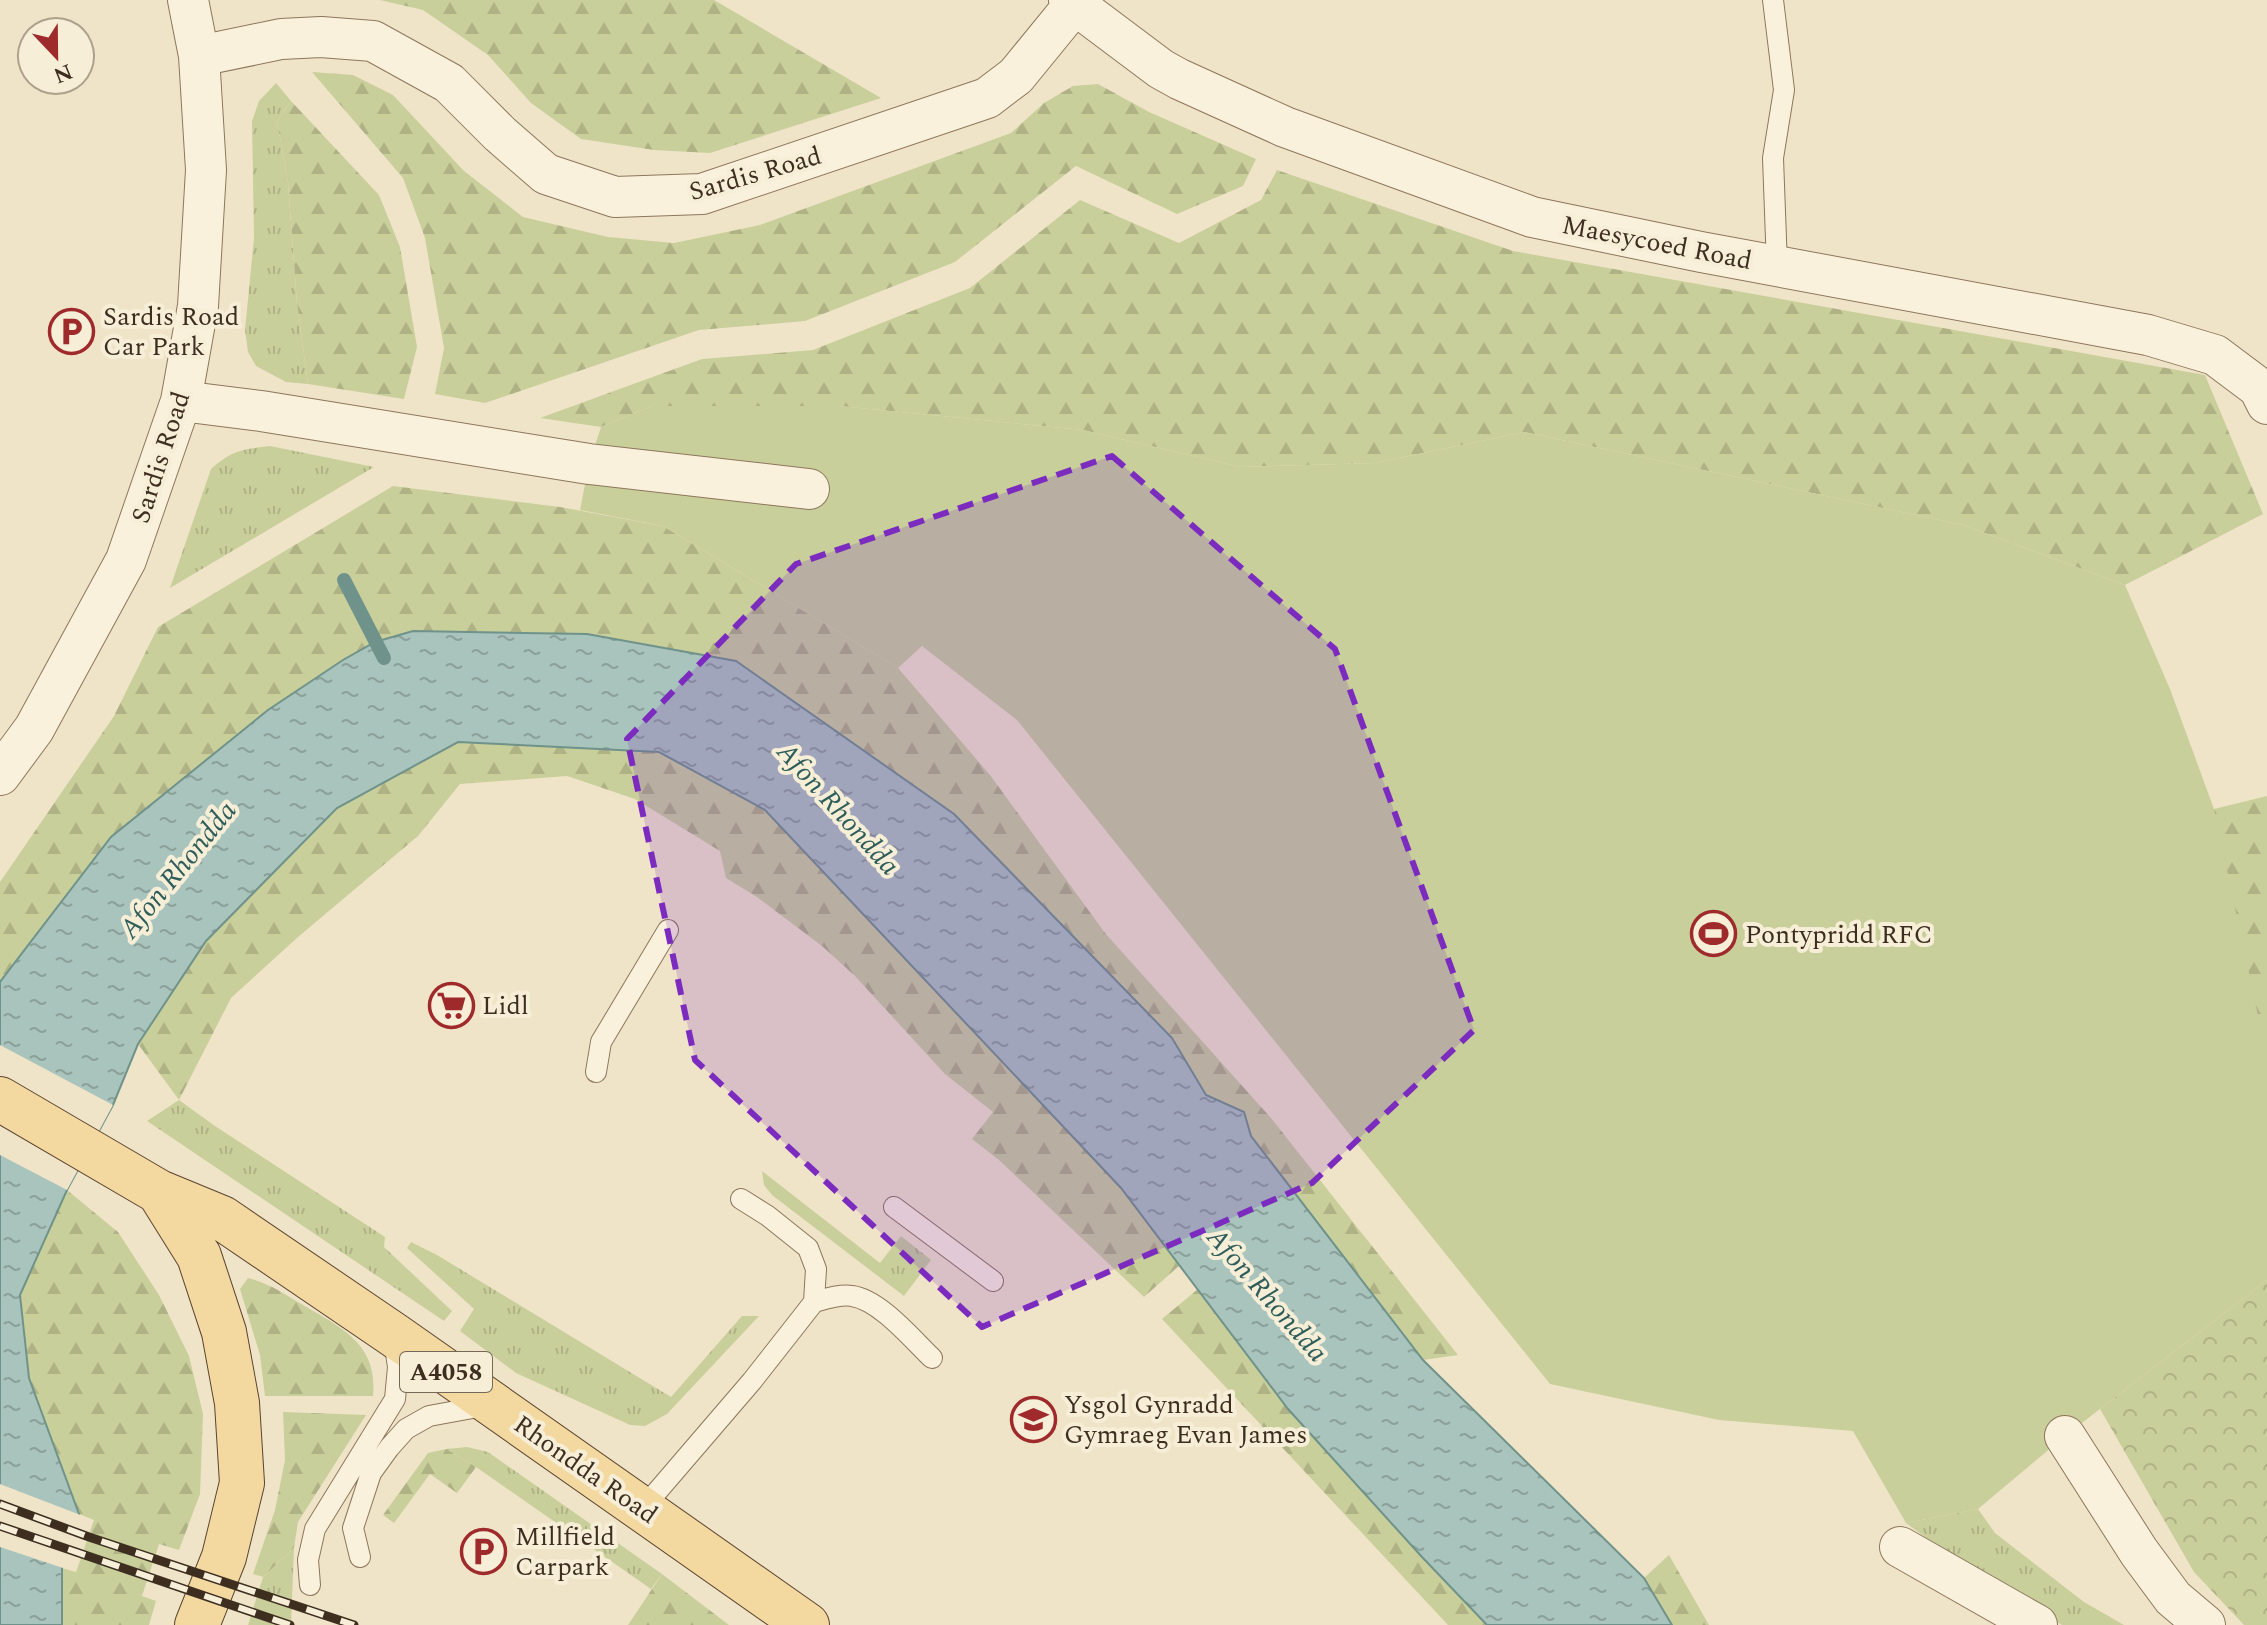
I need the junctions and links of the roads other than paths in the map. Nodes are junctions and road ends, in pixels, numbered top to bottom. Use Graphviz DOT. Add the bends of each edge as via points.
graph roads {
  1 [pos="188,0"];
  2 [pos="1773,0"];
  3 [pos="1071,2"];
  4 [pos="199,56"];
  5 [pos="1777,266"];
  6 [pos="2264,391"];
  7 [pos="181,401"];
  8 [pos="809,489"];
  9 [pos="0,775"];
  10 [pos="668,930"];
  11 [pos="596,1072"];
  12 [pos="0,1099"];
  13 [pos="159,1192"];
  14 [pos="741,1199"];
  15 [pos="894,1207"];
  16 [pos="993,1281"];
  17 [pos="814,1302"];
  18 [pos="394,1335"];
  19 [pos="932,1358"];
  20 [pos="502,1412"];
  21 [pos="2065,1436"];
  22 [pos="643,1508"];
  23 [pos="1900,1547"];
  24 [pos="360,1557"];
  25 [pos="310,1585"];
  26 [pos="1980,1612"];
  27 [pos="197,1625"];
  28 [pos="807,1625"];
  29 [pos="2037,1625"];
  30 [pos="2205,1625"];
  1 -- 4 [label="street, Sardis Road"];
  2 -- 5 [label="lane" via="1784,90 1773,158"];
  3 -- 4 [label="street, Sardis Road" via="1016,76 987,98 702,194 615,197 546,174 449,83 373,41 281,39"];
  3 -- 5 [label="street, Maesycoed Road" via="1179,79 1349,151 1532,217"];
  4 -- 7 [label="street, Sardis Road" via="206,170 198,306"];
  5 -- 6 [label="street, Maesycoed Road" via="2148,335 2215,355"];
  7 -- 8 [label="street" via="589,464"];
  7 -- 9 [label="street, Sardis Road" via="126,560 34,729"];
  10 -- 11 [label="lane" via="601,1042"];
  12 -- 13 [label="main road, Rhondda Road"];
  13 -- 18 [label="main road, Rhondda Road / A4058" via="222,1218"];
  13 -- 27 [label="main road" via="199,1256 224,1332 237,1403 242,1483 224,1557"];
  14 -- 17 [label="lane" via="808,1248 816,1269"];
  15 -- 16 [label="lane"];
  17 -- 19 [label="lane" via="849,1295 869,1301"];
  17 -- 22 [label="lane"];
  18 -- 20 [label="main road, Rhondda Road / A4058"];
  18 -- 25 [label="lane" via="395,1399 315,1529 308,1560"];
  20 -- 22 [label="main road, Rhondda Road / A4058"];
  20 -- 24 [label="lane" via="455,1410 406,1429 371,1473 353,1528"];
  21 -- 30 [label="street" via="2173,1598"];
  22 -- 28 [label="main road, Rhondda Road / A4058"];
  23 -- 26 [label="street"];
  26 -- 29 [label="street"];
}
